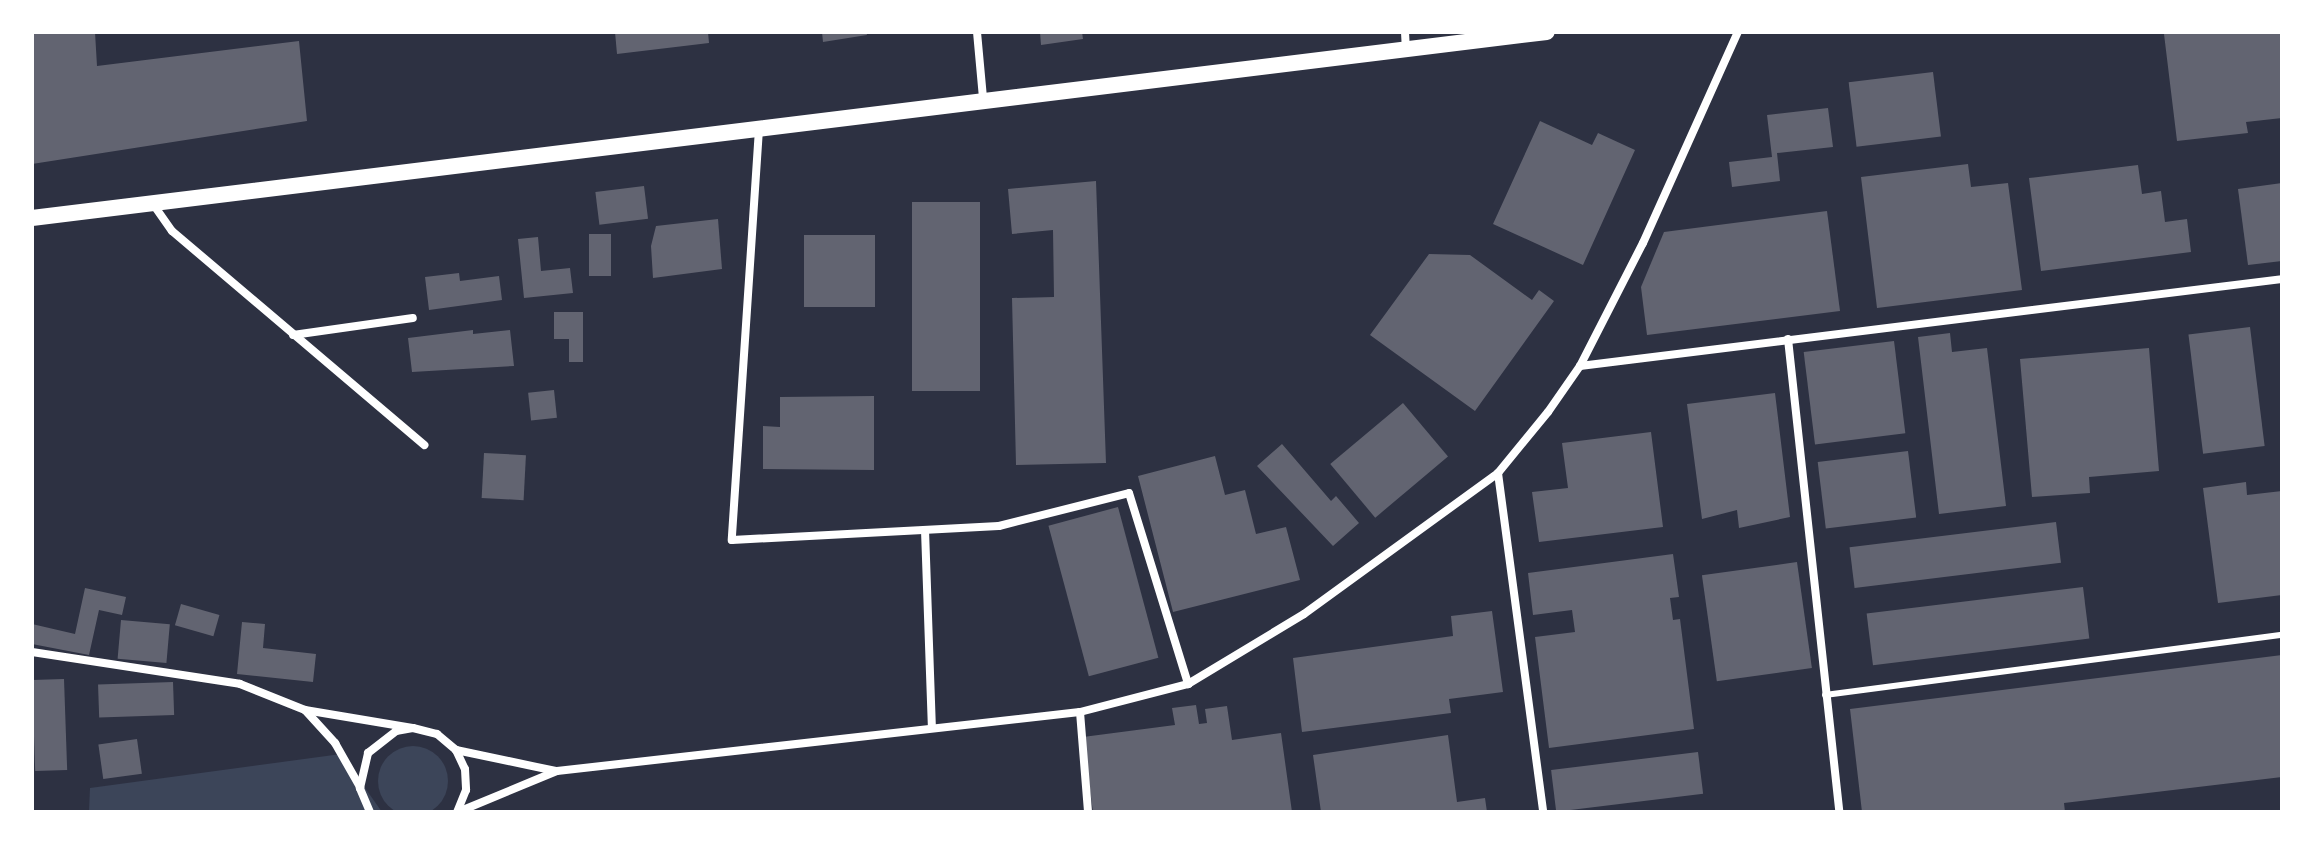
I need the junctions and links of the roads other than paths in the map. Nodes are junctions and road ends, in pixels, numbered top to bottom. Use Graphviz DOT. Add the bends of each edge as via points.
graph roads {
  1 [pos="977,32"];
  2 [pos="1405,32"];
  3 [pos="1547,32"];
  4 [pos="1738,32"];
  5 [pos="1406,49"];
  6 [pos="983,98"];
  7 [pos="759,129"];
  8 [pos="152,204"];
  9 [pos="32,218"];
  10 [pos="2282,279"];
  11 [pos="413,318"];
  12 [pos="293,335"];
  13 [pos="1788,339"];
  14 [pos="1580,366"];
  15 [pos="424,445"];
  16 [pos="1498,473"];
  17 [pos="925,530"];
  18 [pos="2282,635"];
  19 [pos="32,652"];
  20 [pos="1188,684"];
  21 [pos="1825,695"];
  22 [pos="305,710"];
  23 [pos="1080,712"];
  24 [pos="932,727"];
  25 [pos="413,728"];
  26 [pos="456,750"];
  27 [pos="557,771"];
  28 [pos="360,788"];
  29 [pos="458,811"];
  30 [pos="370,812"];
  31 [pos="1088,812"];
  32 [pos="1543,812"];
  33 [pos="1839,812"];
  1 -- 6 [label="street"];
  2 -- 5 [label="street"];
  3 -- 5 [label="main road"];
  4 -- 14 [label="street" via="1643,243"];
  5 -- 6 [label="main road"];
  6 -- 7 [label="main road"];
  7 -- 8 [label="main road"];
  7 -- 17 [label="street" via="732,540"];
  8 -- 9 [label="main road"];
  8 -- 12 [label="street" via="172,231"];
  10 -- 13 [label="street"];
  11 -- 12 [label="street"];
  12 -- 15 [label="street"];
  13 -- 14 [label="street"];
  13 -- 21 [label="street"];
  14 -- 16 [label="street"];
  16 -- 20 [label="street" via="1304,614"];
  16 -- 32 [label="street"];
  17 -- 20 [label="street" via="999,526 1129,493"];
  17 -- 24 [label="street"];
  18 -- 21 [label="lane"];
  19 -- 22 [label="street" via="240,684"];
  20 -- 23 [label="street"];
  21 -- 33 [label="street"];
  22 -- 25 [label="street"];
  22 -- 28 [label="street" via="335,743"];
  23 -- 24 [label="street"];
  23 -- 31 [label="street"];
  24 -- 27 [label="street"];
  25 -- 26 [label="street" via="437,734"];
  25 -- 28 [label="street" via="396,731 368,753"];
  26 -- 27 [label="street"];
  26 -- 29 [label="street" via="465,769 466,790"];
  27 -- 29 [label="street"];
  28 -- 30 [label="street"];
}
